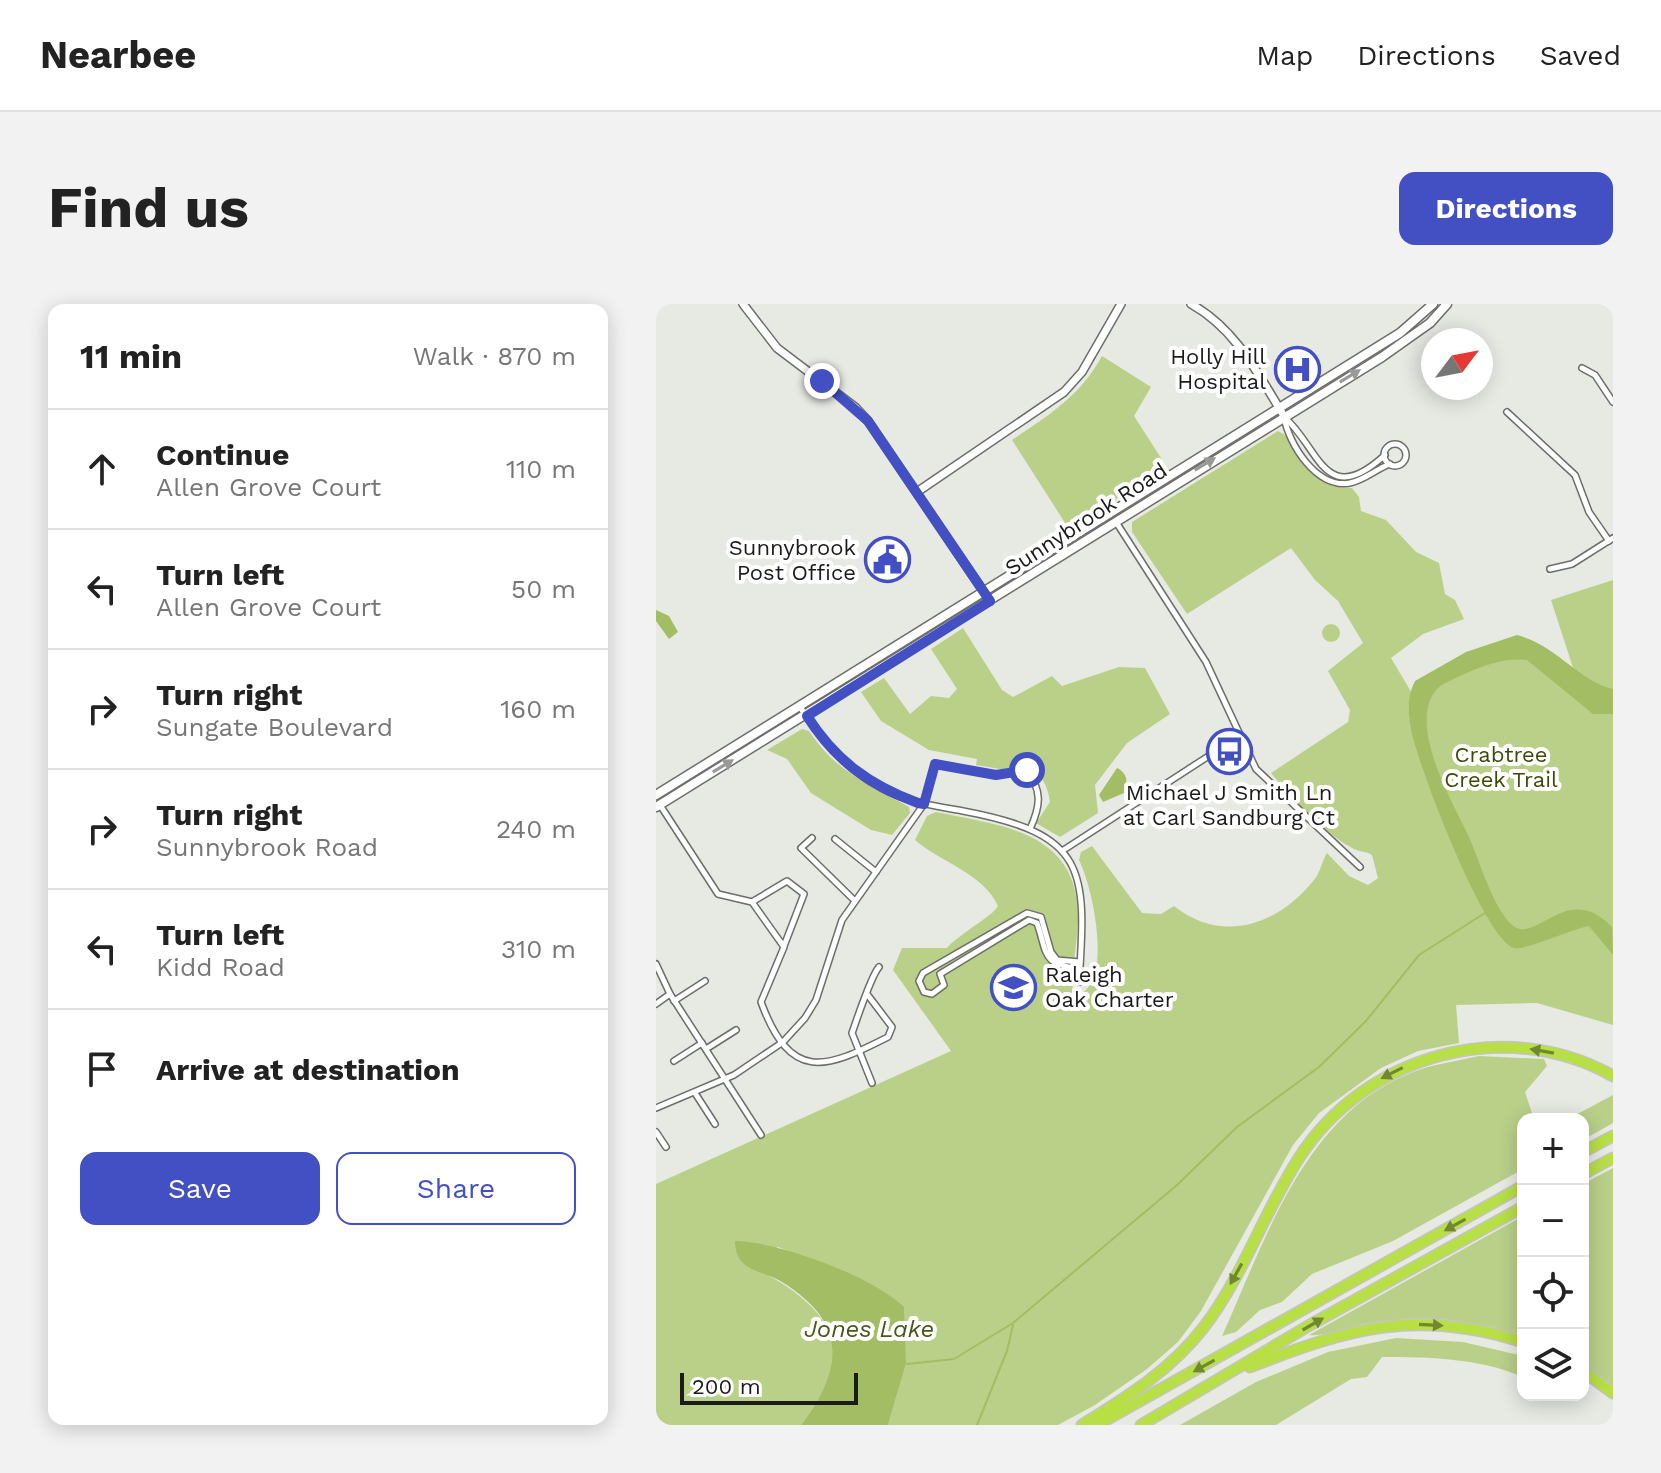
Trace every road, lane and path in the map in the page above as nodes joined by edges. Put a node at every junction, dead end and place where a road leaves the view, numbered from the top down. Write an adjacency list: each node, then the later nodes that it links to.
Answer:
1 (743, 304): 14 (street)
2 (1121, 304): 14 (street)
3 (1191, 304): 8 (street)
4 (1433, 304): 8 (main road, Sunnybrook Road)
5 (1447, 304): 10 (main road, Sunnybrook Road, one-way to 5)
6 (1582, 368): 7 (street)
7 (1613, 402)
8 (1278, 407): 10 (street); 13 (main road, Sunnybrook Road)
9 (1507, 412): 16 (street)
10 (1284, 416): 11 (street); 12 (street); 15 (main road, Sunnybrook Road, one-way to 10)
11 (1385, 455): 12 (street); 12 (street)
12 (1390, 464)
13 (1153, 484): 15 (main road); 18 (main road, Sunnybrook Road)
14 (917, 492): 18 (street)
15 (1116, 521): 19 (main road, Sunnybrook Road); 22 (street)
16 (1611, 540): 17 (street)
17 (1550, 569)
18 (985, 592): 19 (street); 20 (main road, Sunnybrook Road)
19 (990, 601): 21 (main road, Sunnybrook Road)
20 (800, 707): 21 (street); 23 (main road, Sunnybrook Road)
21 (807, 716): 24 (street); 25 (main road, Sunnybrook Road, one-way to 21)
22 (1238, 737): 29 (street); 30 (street)
23 (656, 795)
24 (924, 804): 26 (street); 26 (street); 31 (street)
25 (658, 806): 33 (street)
26 (1030, 829): 29 (street)
27 (812, 838): 32 (street)
28 (835, 839): 31 (street)
29 (1062, 851): 36 (street)
30 (1360, 867)
31 (876, 872): 32 (street)
32 (854, 900): 44 (street)
33 (752, 902): 34 (street); 34 (street)
34 (784, 947): 44 (street)
35 (656, 964): 41 (street)
36 (1080, 966): 36 (street); 39 (street)
37 (879, 967): 40 (street)
38 (705, 981): 41 (street)
39 (1079, 982)
40 (867, 994): 47 (street); 47 (street)
41 (672, 998): 42 (street); 45 (street)
42 (656, 1004)
43 (736, 1030): 46 (street)
44 (783, 1042): 47 (street); 50 (street)
45 (702, 1043): 46 (street); 48 (street)
46 (706, 1049): 50 (street)
47 (858, 1052): 51 (street)
48 (674, 1061)
49 (1613, 1076): 68 (highway, one-way to 68)
50 (726, 1080): 52 (street); 56 (street)
51 (872, 1083)
52 (695, 1093): 53 (street); 54 (street)
53 (656, 1108)
54 (715, 1124)
55 (656, 1132): 58 (street)
56 (761, 1135)
57 (1613, 1136): 59 (highway)
58 (666, 1147)
59 (1589, 1149)
60 (1613, 1158): 61 (highway)
61 (1589, 1171)
62 (1517, 1189): 69 (highway, one-way to 69)
63 (1517, 1210): 66 (highway, one-way to 63)
64 (1517, 1341): 66 (highway, one-way to 64)
65 (1589, 1375): 67 (highway)
66 (1222, 1378): 70 (highway)
67 (1613, 1393)
68 (1082, 1425)
69 (1097, 1425)
70 (1141, 1425)

